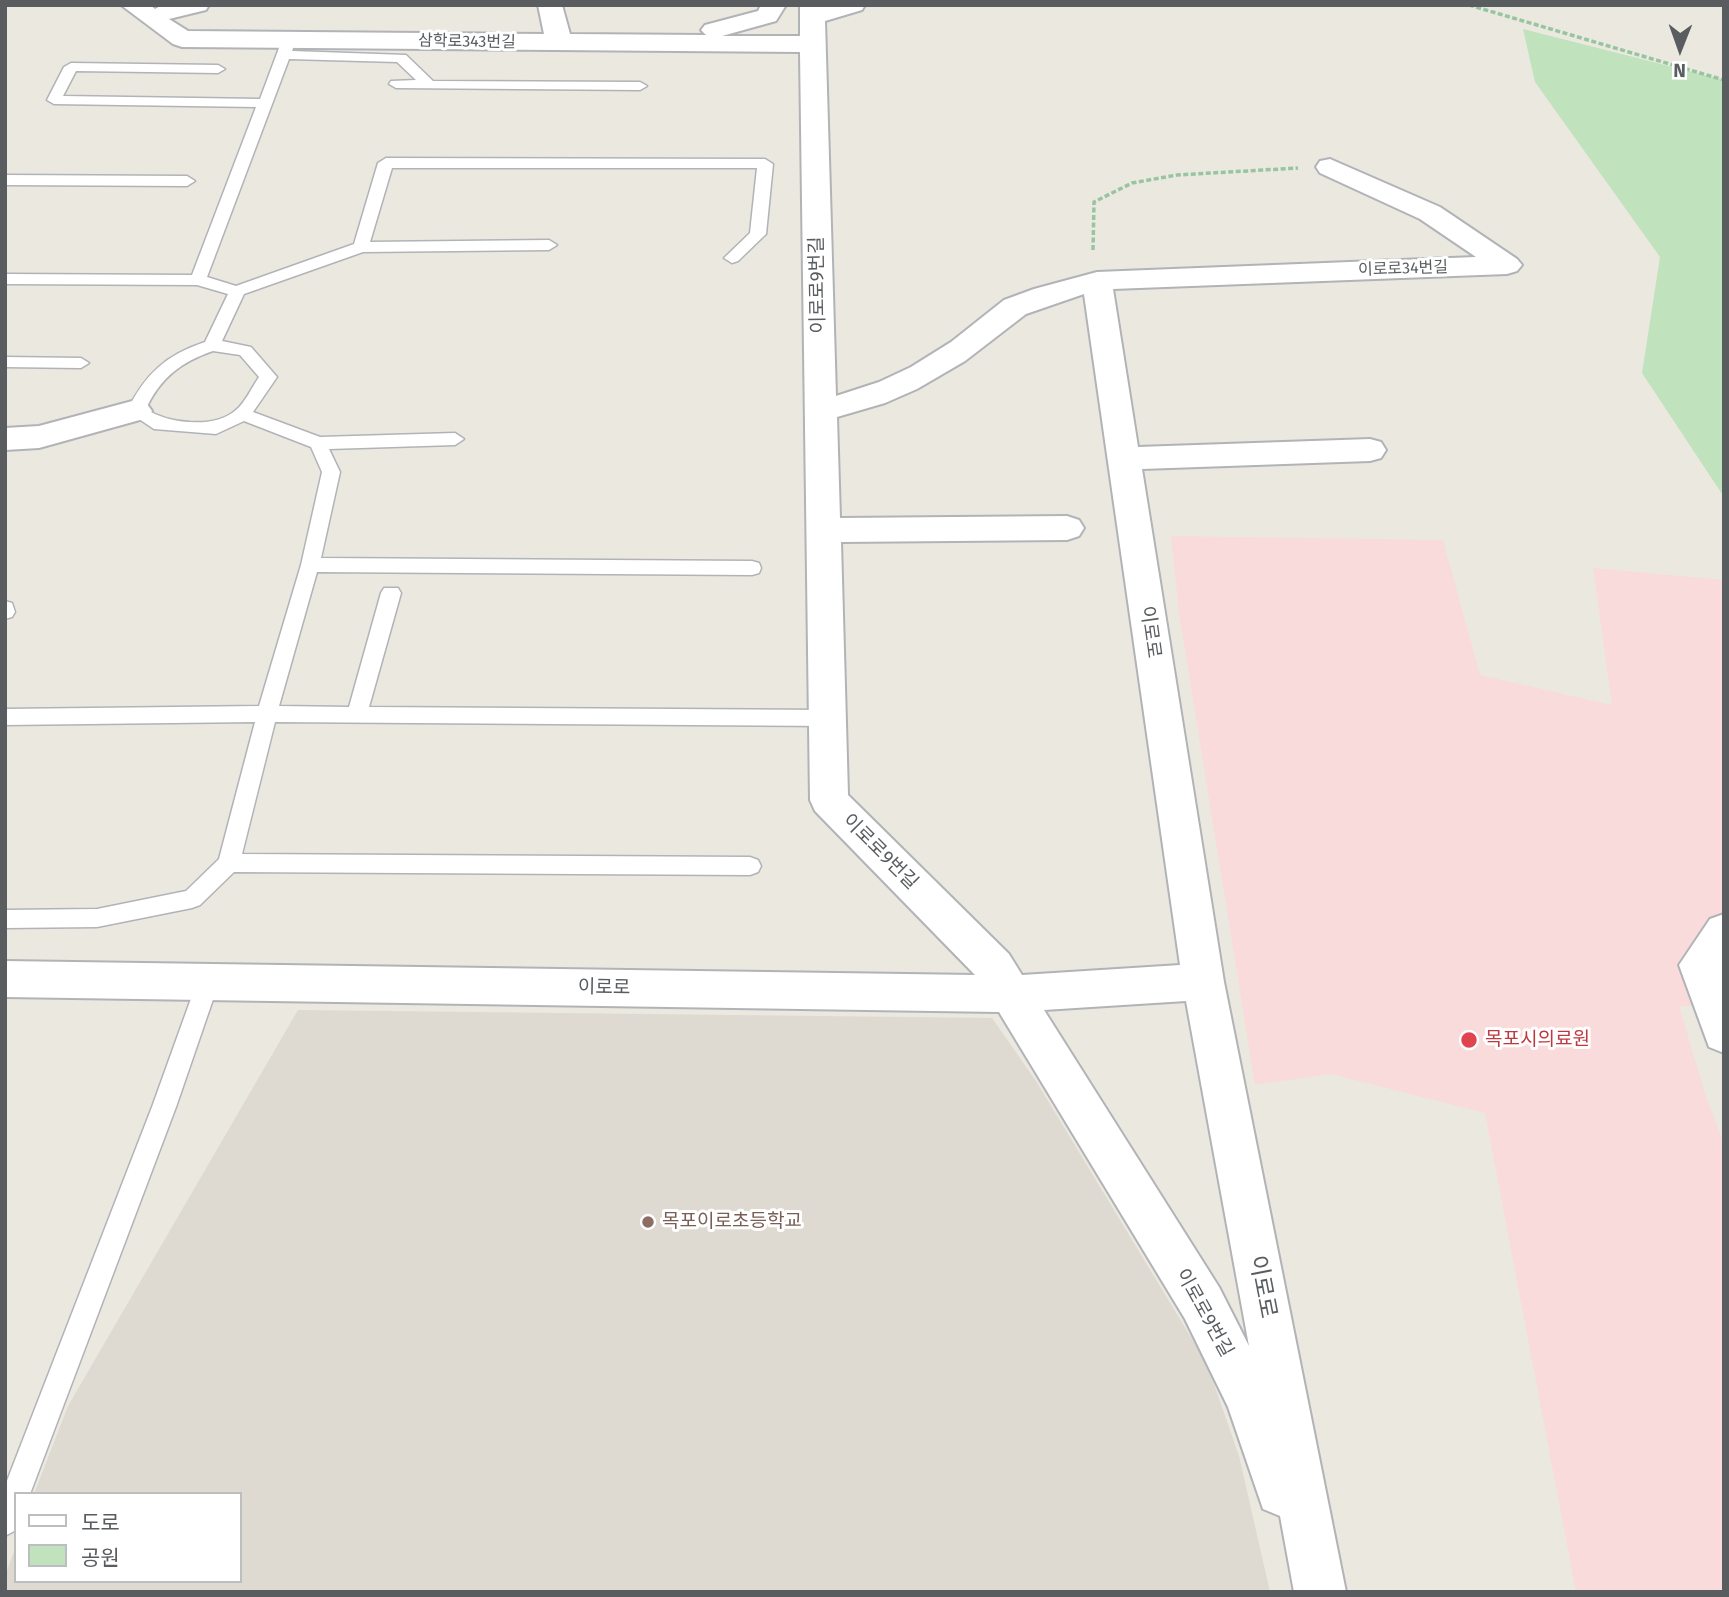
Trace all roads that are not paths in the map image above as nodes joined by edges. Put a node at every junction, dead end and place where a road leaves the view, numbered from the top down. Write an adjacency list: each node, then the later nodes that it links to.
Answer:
1 (133, 5): 6 (street, 삼학로343번길)
2 (197, 5): 6 (street)
3 (550, 5): 8 (street)
4 (774, 5): 9 (street)
5 (853, 5): 7 (street, 삼학로343번길)
6 (165, 14): 10 (street, 삼학로343번길)
7 (812, 22): 9 (street, 삼학로343번길); 29 (street, 이로로9번길)
8 (559, 43): 9 (street, 삼학로343번길); 10 (street, 삼학로343번길)
9 (654, 44)
10 (286, 47): 13 (lane); 15 (lane)
11 (218, 69): 15 (lane)
12 (396, 83): 13 (lane)
13 (429, 85): 14 (lane)
14 (640, 86)
15 (267, 103): 23 (lane)
16 (1330, 167): 24 (street, 이로로34번길)
17 (5, 180): 18 (lane)
18 (187, 181)
19 (549, 245): 20 (lane)
20 (361, 247): 21 (lane); 25 (lane)
21 (732, 258)
22 (5, 279): 23 (lane)
23 (198, 280): 25 (lane)
24 (1097, 281): 29 (street); 36 (street, 이로로)
25 (237, 292): 26 (lane)
26 (212, 345): 30 (lane); 31 (lane)
27 (5, 362): 28 (lane)
28 (81, 363)
29 (820, 410): 38 (street, 이로로9번길)
30 (136, 411): 31 (lane); 32 (street)
31 (243, 414): 34 (lane)
32 (5, 439)
33 (455, 439): 34 (lane)
34 (318, 443): 39 (lane)
35 (1370, 450): 36 (street)
36 (1124, 459): 52 (street, 이로로)
37 (1067, 528): 38 (street)
38 (823, 530): 45 (street, 이로로9번길)
39 (310, 565): 40 (lane); 42 (lane)
40 (752, 568)
41 (391, 593): 43 (lane)
42 (267, 714): 43 (lane); 44 (lane); 46 (lane)
43 (357, 715): 45 (lane)
44 (5, 717)
45 (827, 719): 53 (street, 이로로9번길)
46 (229, 863): 47 (lane); 48 (lane)
47 (750, 866)
48 (5, 919)
49 (1724, 931): 54 (street)
50 (5, 979): 51 (street, 이로로)
51 (208, 982): 53 (street, 이로로); 55 (lane)
52 (1203, 982): 53 (street, 이로로); 58 (street, 이로로)
53 (1010, 994): 58 (street, 이로로9번길)
54 (1724, 1034)
55 (17, 1492)
56 (14, 1499): 57 (lane)
57 (5, 1522)
58 (1318, 1592)

